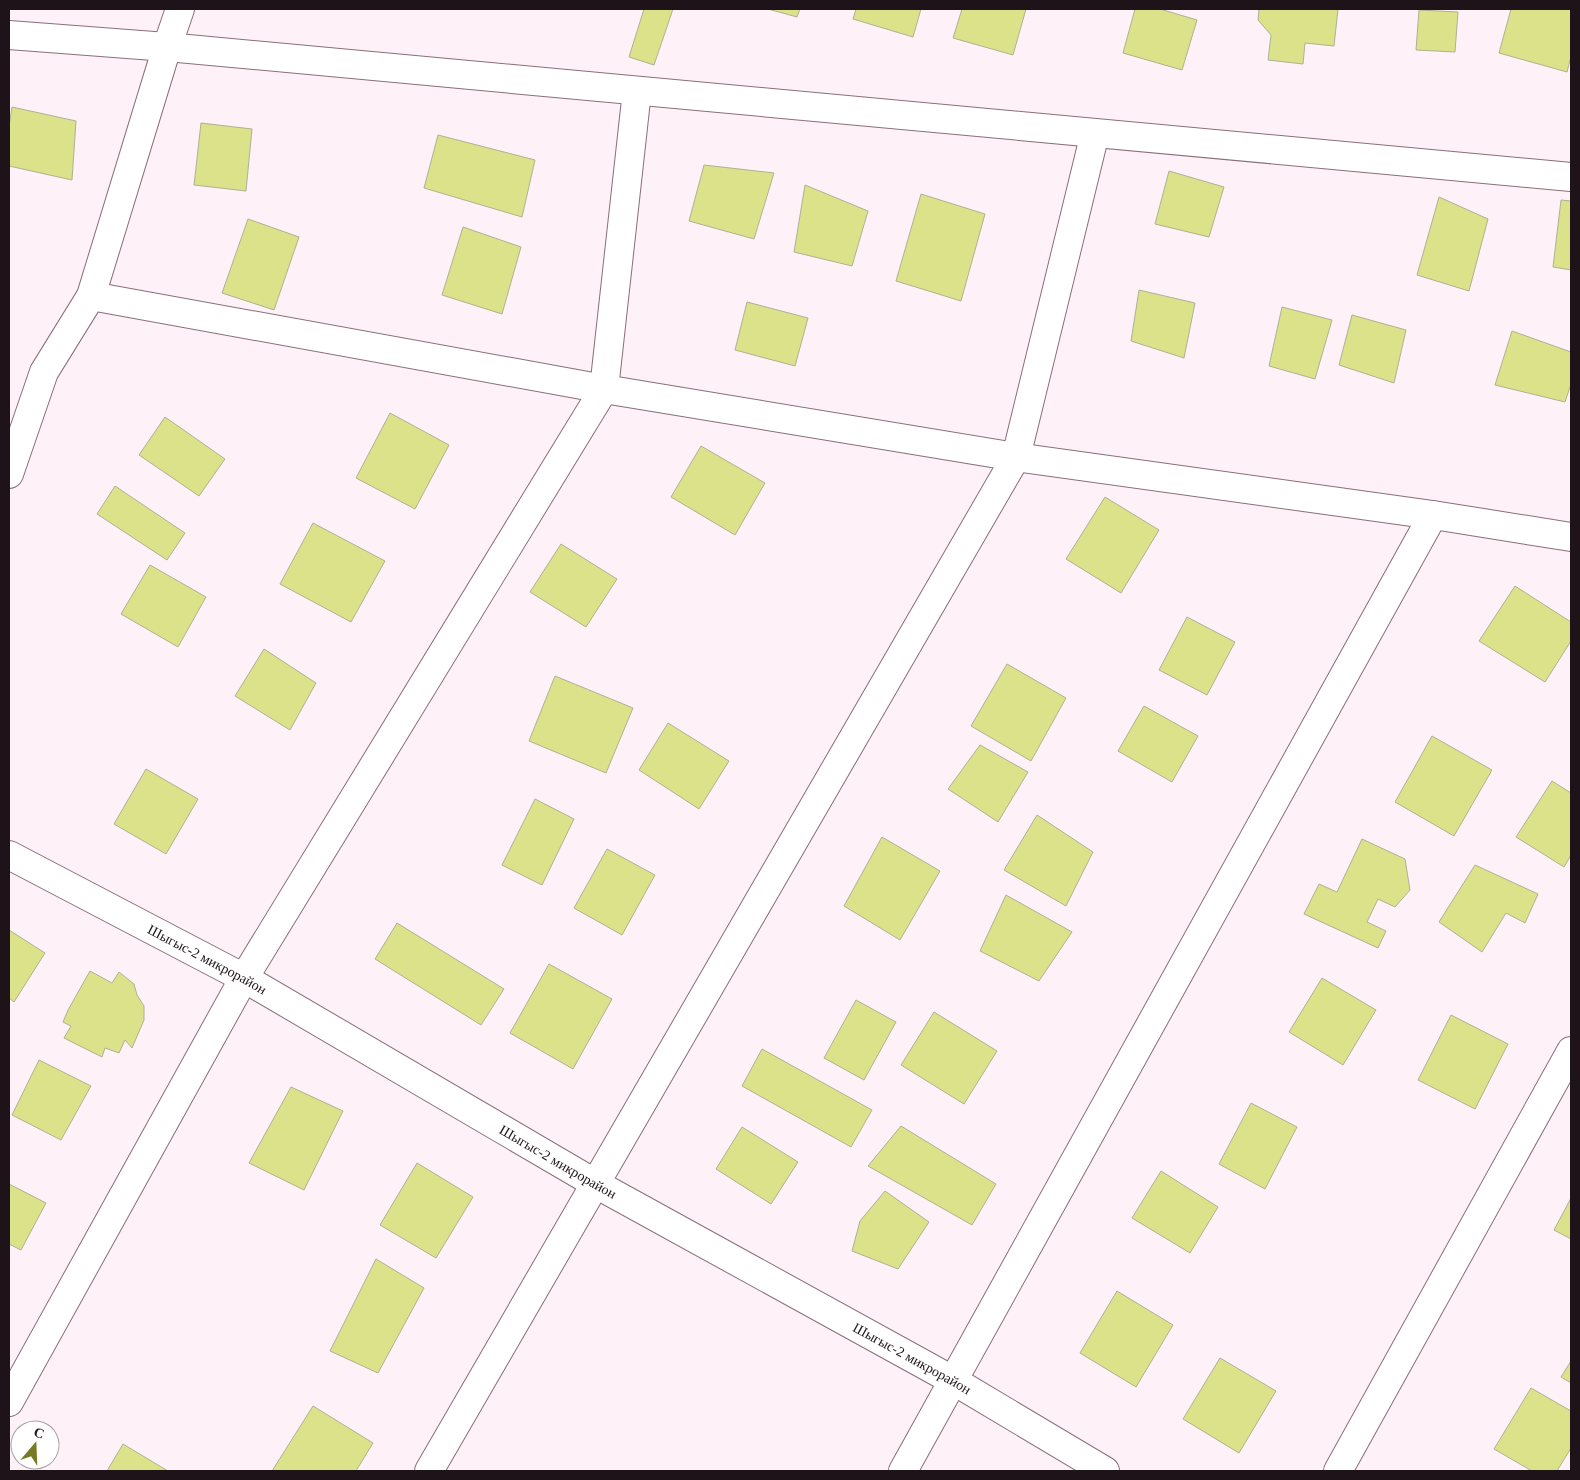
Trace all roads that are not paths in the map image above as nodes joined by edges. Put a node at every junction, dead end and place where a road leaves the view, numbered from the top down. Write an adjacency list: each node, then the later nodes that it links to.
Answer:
1 (180, 9): 3 (street)
2 (9, 35): 3 (street)
3 (167, 47): 4 (street); 7 (street)
4 (637, 91): 5 (street); 8 (street)
5 (1095, 133): 6 (street); 9 (street)
6 (1571, 176)
7 (91, 296): 8 (street); 10 (street)
8 (604, 389): 9 (street); 14 (street)
9 (1016, 458): 11 (street); 16 (street)
10 (9, 474)
11 (1433, 515): 12 (street); 17 (street)
12 (1571, 537)
13 (9, 856): 14 (street, Шыгыс-2 микрорайон)
14 (244, 978): 16 (street, Шыгыс-2 микрорайон); 18 (street)
15 (1571, 1051): 22 (street)
16 (596, 1184): 17 (street, Шыгыс-2 микрорайон); 19 (street)
17 (954, 1381): 20 (street); 21 (street, Шыгыс-2 микрорайон)
18 (9, 1402)
19 (429, 1471)
20 (903, 1471)
21 (1105, 1471)
22 (1338, 1471)

